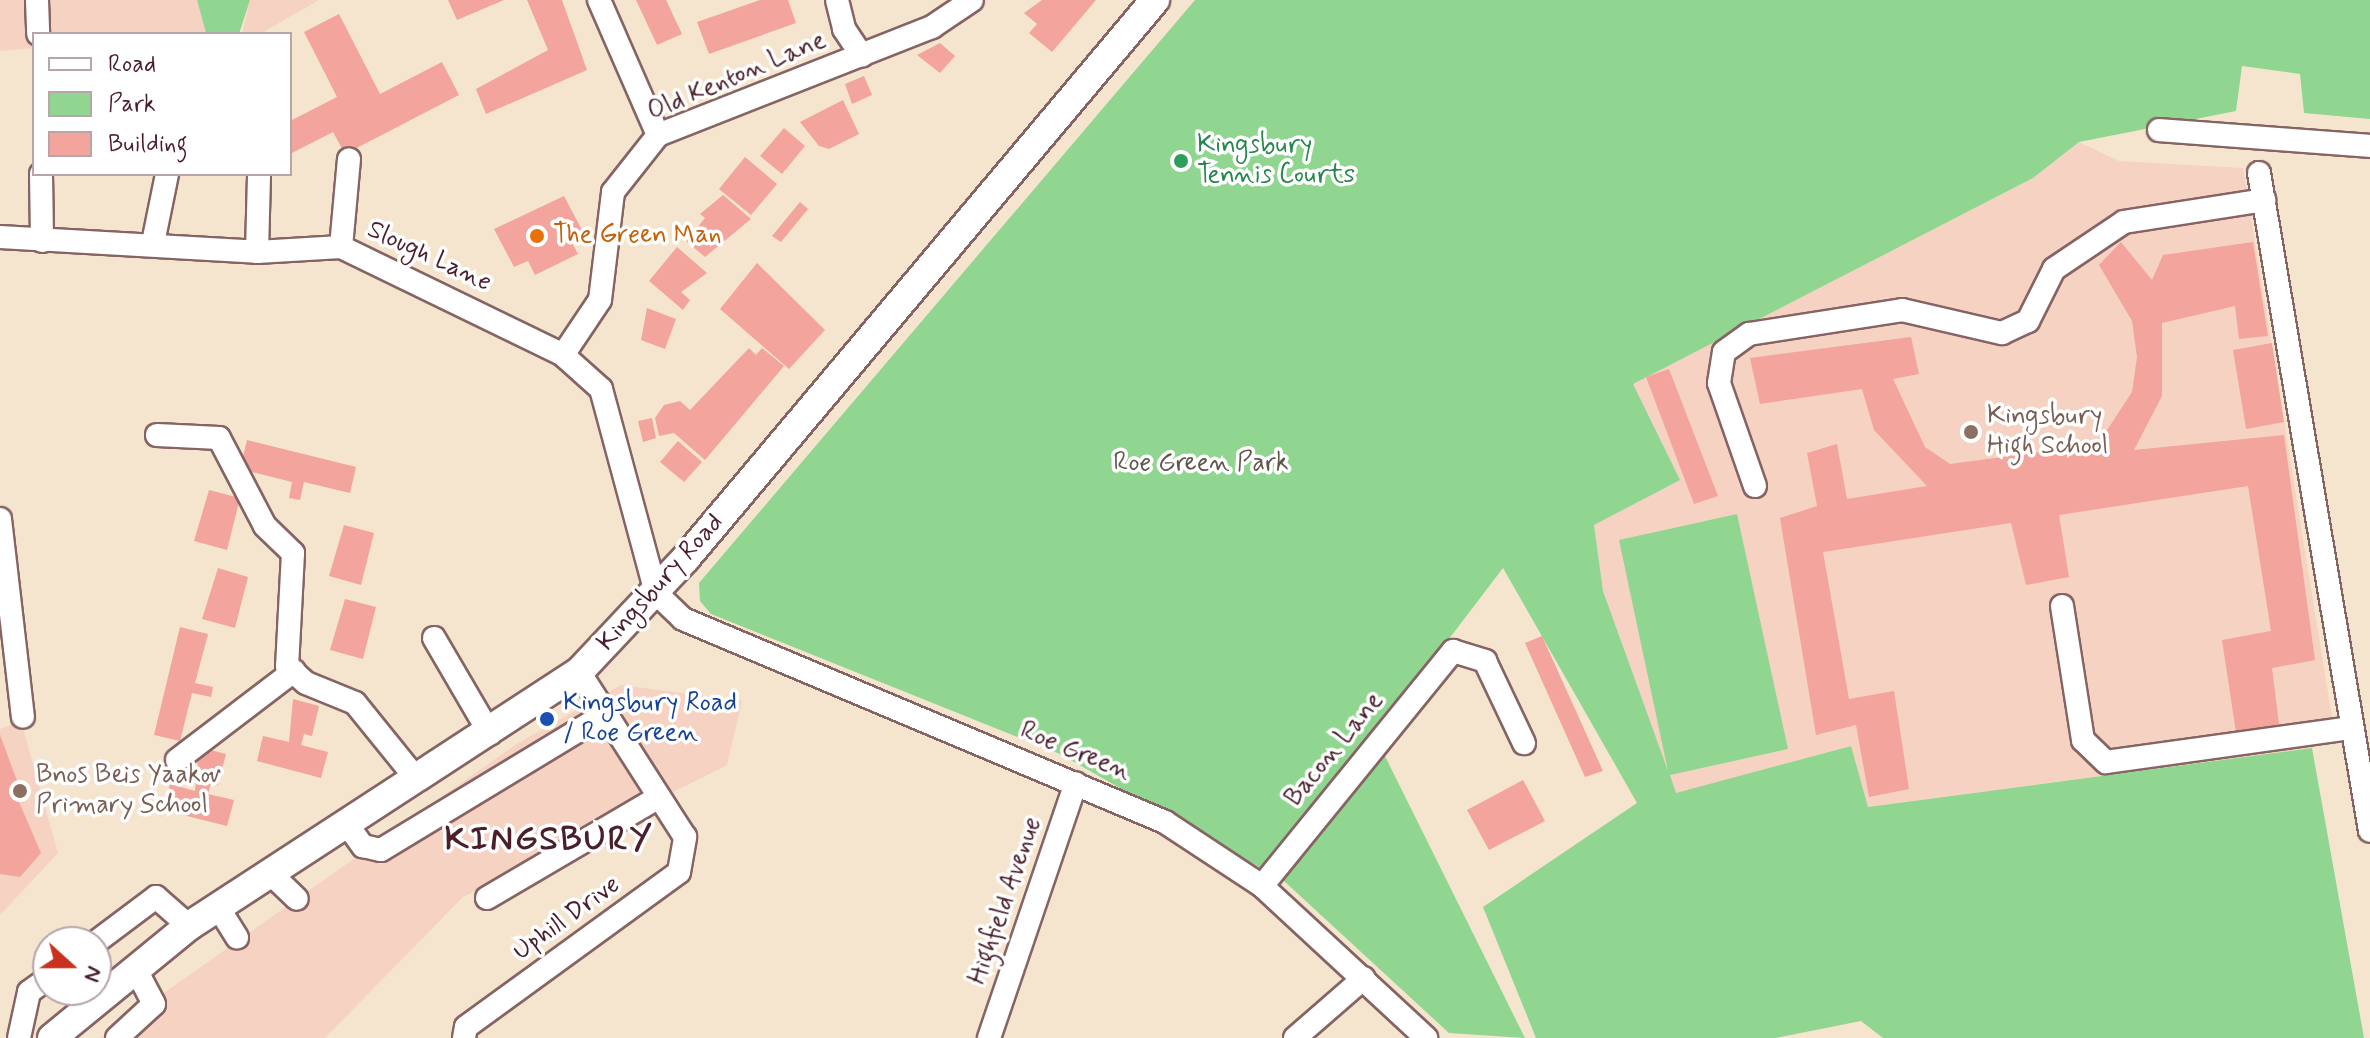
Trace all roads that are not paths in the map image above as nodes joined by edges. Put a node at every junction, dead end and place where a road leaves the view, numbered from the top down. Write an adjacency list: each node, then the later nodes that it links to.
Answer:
1 (37, 0): 6 (street)
2 (599, 0): 9 (street)
3 (837, 0): 7 (street)
4 (972, 0): 7 (street, Old Kenton Lane)
5 (1155, 0): 26 (main road, Kingsbury Road)
6 (38, 32)
7 (862, 56): 9 (street, Old Kenton Lane)
8 (2159, 130): 10 (street)
9 (658, 135): 22 (street, Old Kenton Lane)
10 (2370, 146)
11 (349, 159): 20 (street)
12 (2259, 173): 16 (street)
13 (41, 176): 18 (street)
14 (167, 176): 19 (street)
15 (259, 176): 21 (street)
16 (2264, 200): 24 (street); 33 (street)
17 (0, 237): 18 (street, Slough Lane)
18 (42, 241): 19 (street, Slough Lane)
19 (153, 243): 21 (street, Slough Lane)
20 (341, 247): 21 (street, Slough Lane); 22 (street, Slough Lane)
21 (257, 252)
22 (563, 355): 26 (street, Slough Lane)
23 (157, 435): 29 (street)
24 (1755, 486)
25 (0, 519): 32 (street)
26 (656, 593): 30 (main road, Kingsbury Road); 38 (street, Roe Green)
27 (2062, 606): 33 (street)
28 (434, 638): 34 (street)
29 (294, 671): 36 (street); 37 (street)
30 (579, 672): 31 (street, Uphill Drive); 34 (main road, Kingsbury Road)
31 (606, 714): 39 (street, Uphill Drive); 40 (street)
32 (23, 717)
33 (2350, 728): 41 (street)
34 (490, 734): 37 (main road, Kingsbury Road)
35 (1524, 743): 43 (street, Bacon Lane)
36 (177, 760)
37 (415, 777): 40 (main road, Kingsbury Road)
38 (1076, 783): 43 (street, Roe Green); 57 (street, Highfield Avenue)
39 (659, 797): 44 (street); 56 (street, Uphill Drive)
40 (346, 823): 42 (main road, Kingsbury Road)
41 (2370, 831)
42 (270, 873): 45 (street); 46 (main road, Kingsbury Road)
43 (1262, 886): 51 (street, Roe Green)
44 (487, 898)
45 (297, 899)
46 (218, 907): 47 (main road, Kingsbury Road); 49 (street)
47 (189, 926): 48 (street); 50 (main road, Kingsbury Road)
48 (112, 930)
49 (237, 937)
50 (135, 968): 53 (main road, Kingsbury Road); 55 (street)
51 (1364, 978): 58 (street); 59 (street, Roe Green)
52 (32, 990): 54 (street)
53 (65, 1034)
54 (19, 1038)
55 (117, 1038)
56 (464, 1038)
57 (989, 1038)
58 (1295, 1038)
59 (1426, 1038)

